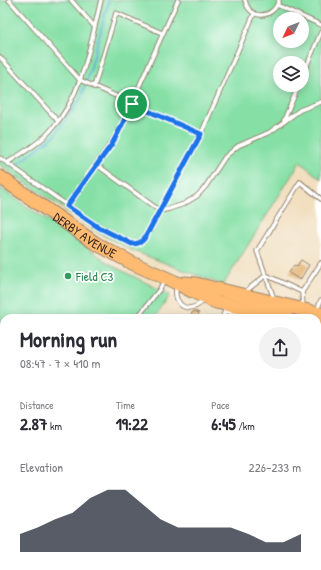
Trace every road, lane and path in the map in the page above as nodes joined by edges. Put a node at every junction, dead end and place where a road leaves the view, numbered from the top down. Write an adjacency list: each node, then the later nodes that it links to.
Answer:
1 (9, 0): 15 (lane)
2 (71, 0): 10 (lane)
3 (101, 0): 10 (lane)
4 (178, 0): 12 (lane)
5 (245, 0): 8 (lane)
6 (278, 0): 7 (lane)
7 (277, 5): 8 (lane); 9 (lane)
8 (254, 14): 22 (lane)
9 (321, 25)
10 (94, 26): 15 (lane)
11 (321, 32): 14 (lane)
12 (162, 34): 16 (lane); 19 (lane)
13 (0, 57): 20 (lane)
14 (309, 60)
15 (82, 81): 16 (lane); 20 (lane)
16 (94, 87): 19 (lane)
17 (296, 92): 21 (lane)
18 (321, 102): 21 (lane)
19 (132, 104): 22 (lane); 25 (lane)
20 (58, 121): 24 (lane)
21 (284, 121): 29 (lane)
22 (201, 134): 29 (lane)
23 (0, 158): 24 (lane)
24 (7, 163): 28 (lane)
25 (96, 165): 28 (lane); 29 (lane)
26 (0, 177): 32 (highway, DERBY AVENUE)
27 (321, 199): 31 (lane)
28 (67, 206): 29 (lane)
29 (160, 211)
30 (321, 263): 33 (lane)
31 (266, 275): 33 (lane); 34 (lane); 38 (lane)
32 (170, 280): 34 (highway, DERBY AVENUE); 36 (highway, DERBY AVENUE); 39 (lane)
33 (302, 292): 37 (lane)
34 (241, 295): 38 (highway, DERBY AVENUE)
35 (321, 300): 42 (lane)
36 (226, 308): 38 (highway, DERBY AVENUE); 40 (lane)
37 (303, 310): 38 (highway, DERBY AVENUE); 41 (highway, DERBY AVENUE)
38 (273, 312)
39 (139, 314)
40 (224, 314)
41 (310, 314)
42 (320, 314)

